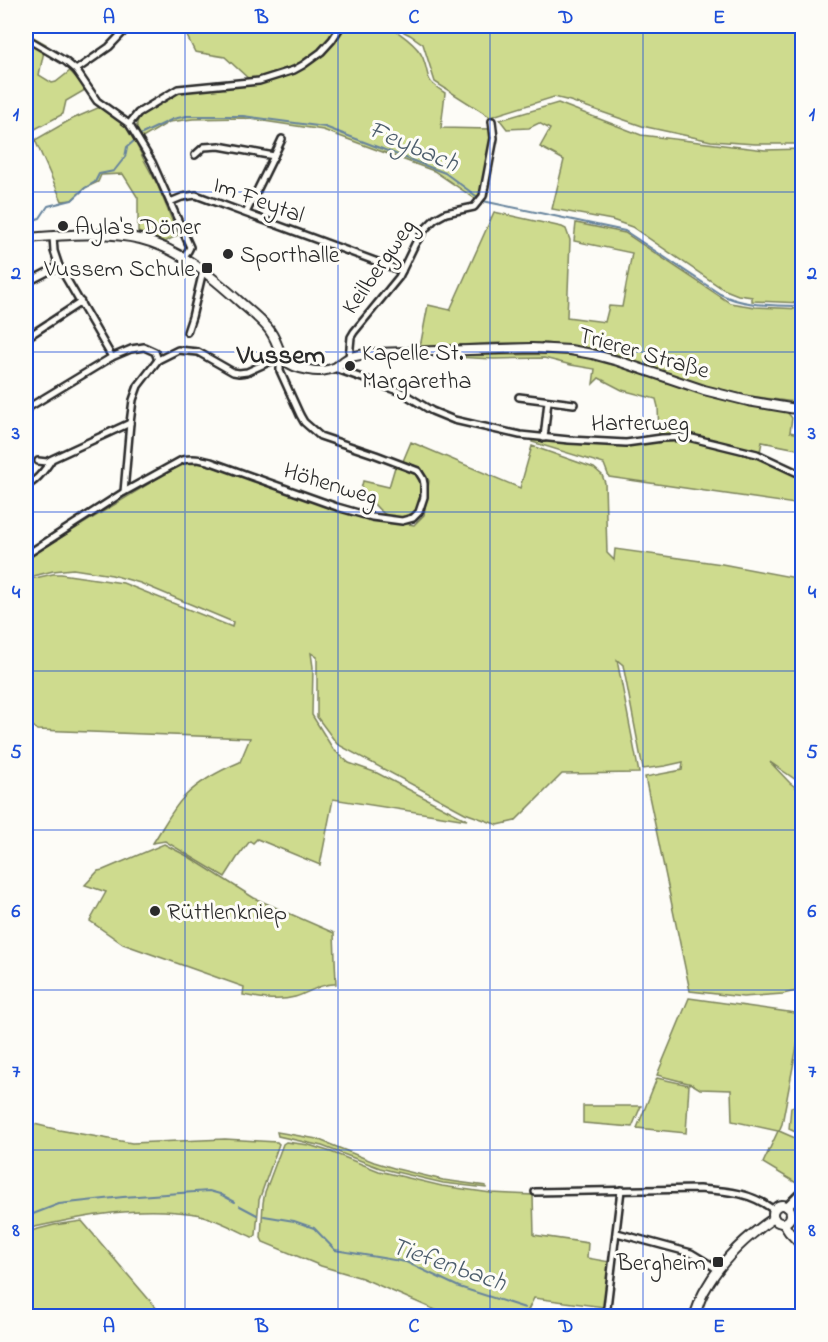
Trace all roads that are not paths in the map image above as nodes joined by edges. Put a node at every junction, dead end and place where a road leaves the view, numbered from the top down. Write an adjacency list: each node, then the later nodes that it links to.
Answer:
1 (129, 26): 4 (street)
2 (341, 26): 6 (street)
3 (26, 38): 4 (street)
4 (76, 70): 6 (street)
5 (492, 121): 17 (street, Keilbergweg)
6 (129, 124): 10 (street)
7 (282, 139): 9 (street)
8 (195, 155): 9 (street)
9 (274, 156): 11 (street)
10 (170, 202): 11 (street, Im Feytal); 14 (street)
11 (246, 213): 17 (street, Im Feytal)
12 (53, 236): 13 (main road); 14 (main road); 15 (street)
13 (26, 238)
14 (184, 256): 16 (main road)
15 (59, 266): 18 (street); 19 (street)
16 (205, 271): 20 (street); 25 (main road)
17 (402, 271): 23 (street, Keilbergweg)
18 (26, 283)
19 (81, 303): 21 (street); 22 (street)
20 (187, 332)
21 (26, 338)
22 (112, 357): 24 (street); 30 (street)
23 (350, 358): 26 (main road, Trierer Straße); 31 (main road, Trierer Straße)
24 (158, 360): 25 (street); 32 (street)
25 (281, 360): 26 (main road); 38 (street, Höhenweg)
26 (334, 368): 33 (street, Harterweg)
27 (519, 397): 28 (street, Harterweg)
28 (548, 401): 29 (street, Harterweg); 33 (street)
29 (574, 404)
30 (26, 409)
31 (802, 410)
32 (130, 423): 34 (street); 38 (street)
33 (544, 438): 36 (street, Harterweg)
34 (52, 459): 35 (street); 37 (street)
35 (38, 460)
36 (802, 475)
37 (26, 486)
38 (124, 492): 39 (street, Höhenweg)
39 (26, 555)
40 (621, 1190): 41 (street); 44 (street); 46 (street)
41 (535, 1192)
42 (802, 1192): 43 (main road)
43 (787, 1207): 44 (main road); 45 (main road)
44 (772, 1217): 45 (main road); 48 (main road)
45 (783, 1222): 47 (main road)
46 (617, 1233): 48 (street); 49 (street)
47 (802, 1246)
48 (719, 1270): 50 (main road)
49 (606, 1317)
50 (694, 1317)

